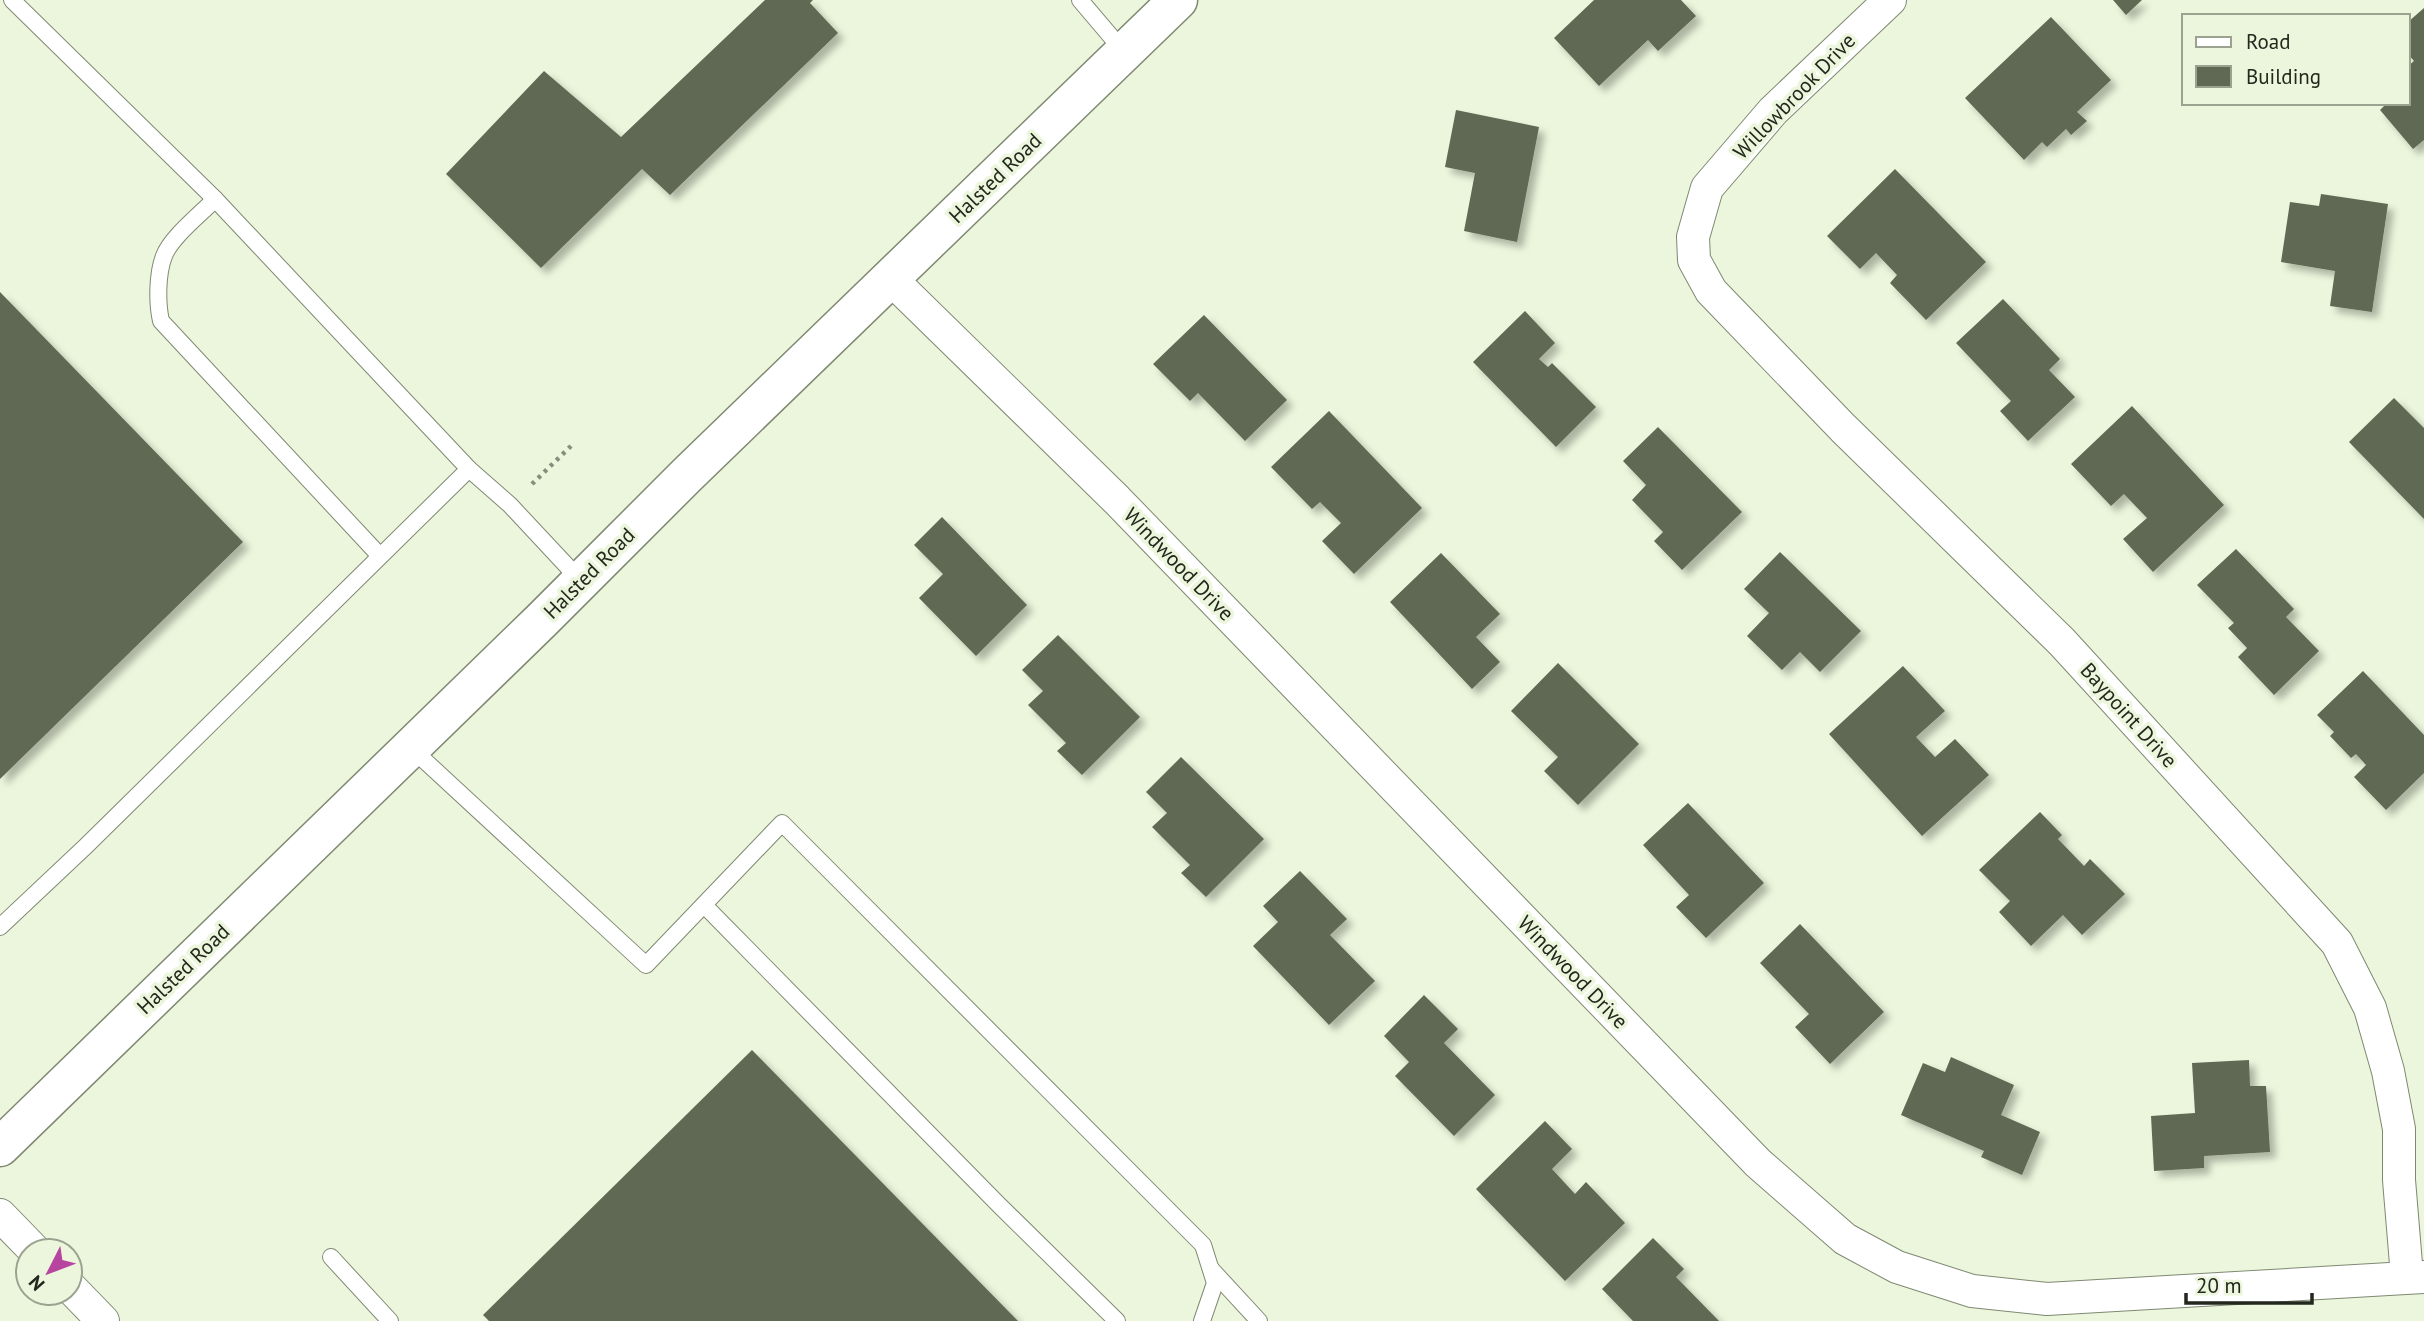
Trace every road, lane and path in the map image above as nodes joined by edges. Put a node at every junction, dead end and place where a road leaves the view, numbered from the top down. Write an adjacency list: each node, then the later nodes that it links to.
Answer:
1 (12, 0): 6 (lane)
2 (1080, 0): 5 (lane)
3 (1178, 0): 5 (street, Halsted Road)
4 (1890, 0): 7 (street, Willowbrook Drive)
5 (1125, 52): 8 (street, Halsted Road)
6 (215, 200): 10 (lane); 12 (lane)
7 (1693, 237): 22 (street, Baypoint Drive)
8 (891, 279): 13 (street, Halsted Road); 24 (street, Windwood Drive)
9 (571, 446): 11 (path)
10 (469, 468): 11 (lane); 12 (lane)
11 (510, 506): 13 (lane)
12 (380, 556): 16 (lane)
13 (581, 581): 14 (street, Halsted Road)
14 (411, 748): 15 (lane); 17 (street, Halsted Road)
15 (704, 905): 21 (lane); 27 (lane)
16 (0, 927)
17 (0, 1147)
18 (0, 1215): 19 (street)
19 (21, 1237)
20 (331, 1258): 26 (lane)
21 (1210, 1269): 28 (lane); 29 (lane)
22 (2415, 1277): 24 (street, Windwood Drive)
23 (84, 1301): 25 (street)
24 (2119, 1308)
25 (103, 1321)
26 (390, 1321)
27 (1117, 1321)
28 (1202, 1321)
29 (1259, 1321)

